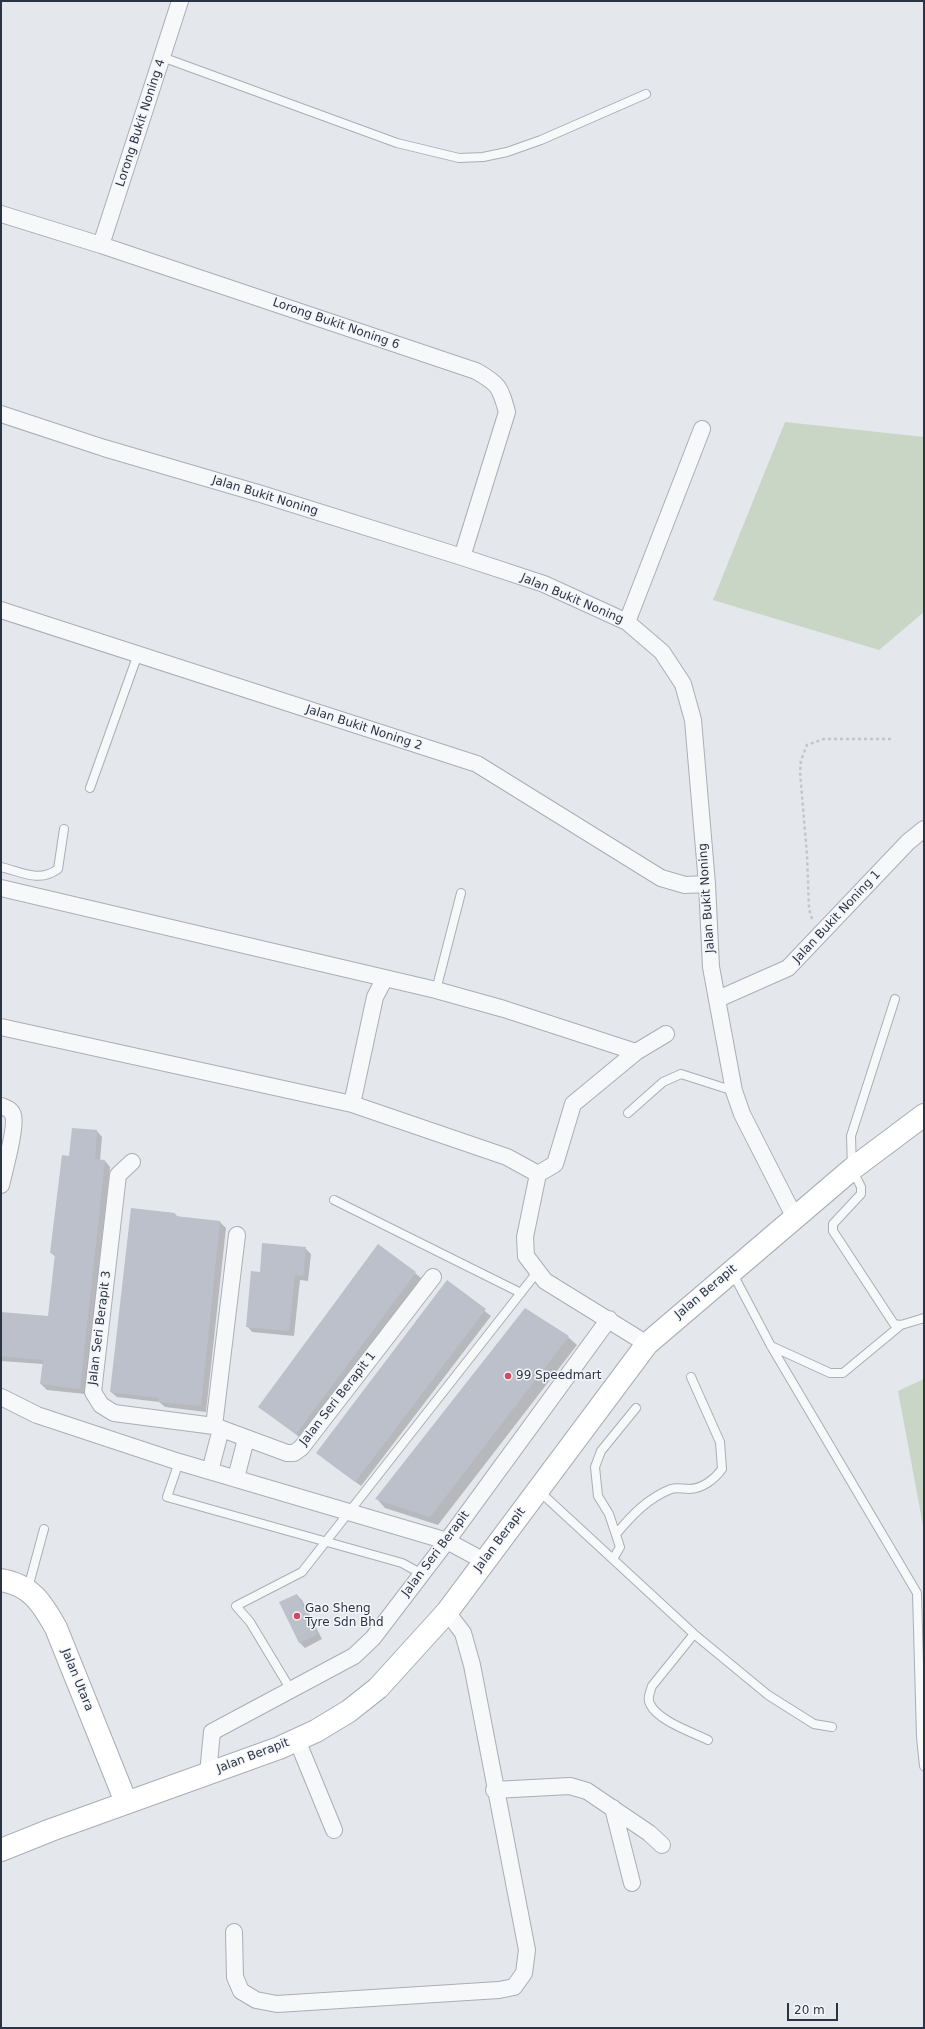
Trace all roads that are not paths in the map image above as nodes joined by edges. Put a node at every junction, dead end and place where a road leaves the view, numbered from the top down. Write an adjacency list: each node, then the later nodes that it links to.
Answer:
1 (180, 1): 2 (street, Lorong Bukit Noning 4)
2 (162, 57): 3 (lane); 5 (street, Lorong Bukit Noning 4)
3 (646, 94)
4 (1, 214): 5 (street, Lorong Bukit Noning 6)
5 (101, 245): 8 (street, Lorong Bukit Noning 6)
6 (1, 414): 8 (street, Jalan Bukit Noning)
7 (702, 429): 10 (street)
8 (462, 557): 10 (street, Jalan Bukit Noning)
9 (1, 610): 11 (street, Jalan Bukit Noning 2)
10 (627, 622): 16 (street, Jalan Bukit Noning)
11 (138, 654): 12 (lane); 16 (street, Jalan Bukit Noning 2)
12 (90, 788)
13 (64, 829): 15 (lane)
14 (924, 829): 21 (street, Jalan Bukit Noning 1)
15 (1, 867)
16 (707, 884): 21 (street, Jalan Bukit Noning)
17 (1, 888): 19 (street)
18 (461, 893): 20 (lane)
19 (385, 978): 20 (street); 27 (street)
20 (436, 990): 25 (street)
21 (718, 999): 26 (street, Jalan Bukit Noning)
22 (895, 999): 32 (lane)
23 (1, 1027): 27 (street)
24 (666, 1034): 25 (street)
25 (636, 1052): 33 (street)
26 (734, 1091): 29 (lane); 36 (street, Jalan Bukit Noning)
27 (352, 1104): 33 (street)
28 (1, 1106): 34 (street)
29 (628, 1113)
30 (924, 1115): 32 (main road, Jalan Berapit)
31 (132, 1162): 50 (street, Jalan Seri Berapit 3)
32 (852, 1169): 36 (main road, Jalan Berapit); 44 (lane)
33 (538, 1174): 38 (street)
34 (1, 1185)
35 (334, 1200): 41 (lane)
36 (795, 1218): 39 (main road, Jalan Berapit)
37 (237, 1235): 50 (street)
38 (538, 1271): 41 (lane); 43 (street)
39 (732, 1272): 45 (main road, Jalan Berapit); 46 (lane)
40 (433, 1277): 51 (street, Jalan Seri Berapit 1)
41 (521, 1293): 56 (lane)
42 (924, 1318): 44 (lane)
43 (609, 1319): 45 (street); 59 (street, Jalan Seri Berapit)
44 (901, 1326): 46 (lane)
45 (647, 1344): 55 (main road, Jalan Berapit)
46 (771, 1346): 70 (lane)
47 (691, 1378): 58 (lane)
48 (1, 1397): 52 (street)
49 (636, 1408): 58 (lane)
50 (218, 1428): 51 (street, Jalan Seri Berapit 1); 53 (street)
51 (246, 1439): 54 (street)
52 (179, 1462): 53 (street); 60 (lane)
53 (210, 1471): 54 (street)
54 (236, 1478): 56 (street)
55 (538, 1490): 61 (lane); 62 (main road, Jalan Berapit)
56 (349, 1511): 59 (street); 60 (lane)
57 (44, 1529): 65 (lane)
58 (617, 1533): 61 (lane)
59 (448, 1541): 62 (street); 63 (street, Jalan Seri Berapit)
60 (325, 1542): 63 (lane); 68 (lane)
61 (613, 1559): 67 (lane)
62 (484, 1561): 66 (main road, Jalan Berapit)
63 (422, 1574): 68 (street, Jalan Seri Berapit)
64 (1, 1580): 65 (main road, Jalan Utara)
65 (28, 1589): 76 (main road, Jalan Utara)
66 (448, 1612): 71 (main road, Jalan Berapit); 75 (street)
67 (694, 1634): 69 (lane); 72 (lane)
68 (291, 1690): 74 (street, Jalan Seri Berapit)
69 (832, 1727)
70 (923, 1739): 73 (lane)
71 (296, 1740): 74 (main road, Jalan Berapit); 78 (street)
72 (708, 1740)
73 (924, 1766)
74 (208, 1773): 76 (main road, Jalan Berapit)
75 (494, 1790): 77 (street); 82 (street)
76 (126, 1802): 80 (main road, Jalan Berapit)
77 (613, 1808): 79 (street); 81 (street)
78 (334, 1830)
79 (662, 1845)
80 (1, 1850)
81 (632, 1883)
82 (234, 1932)

